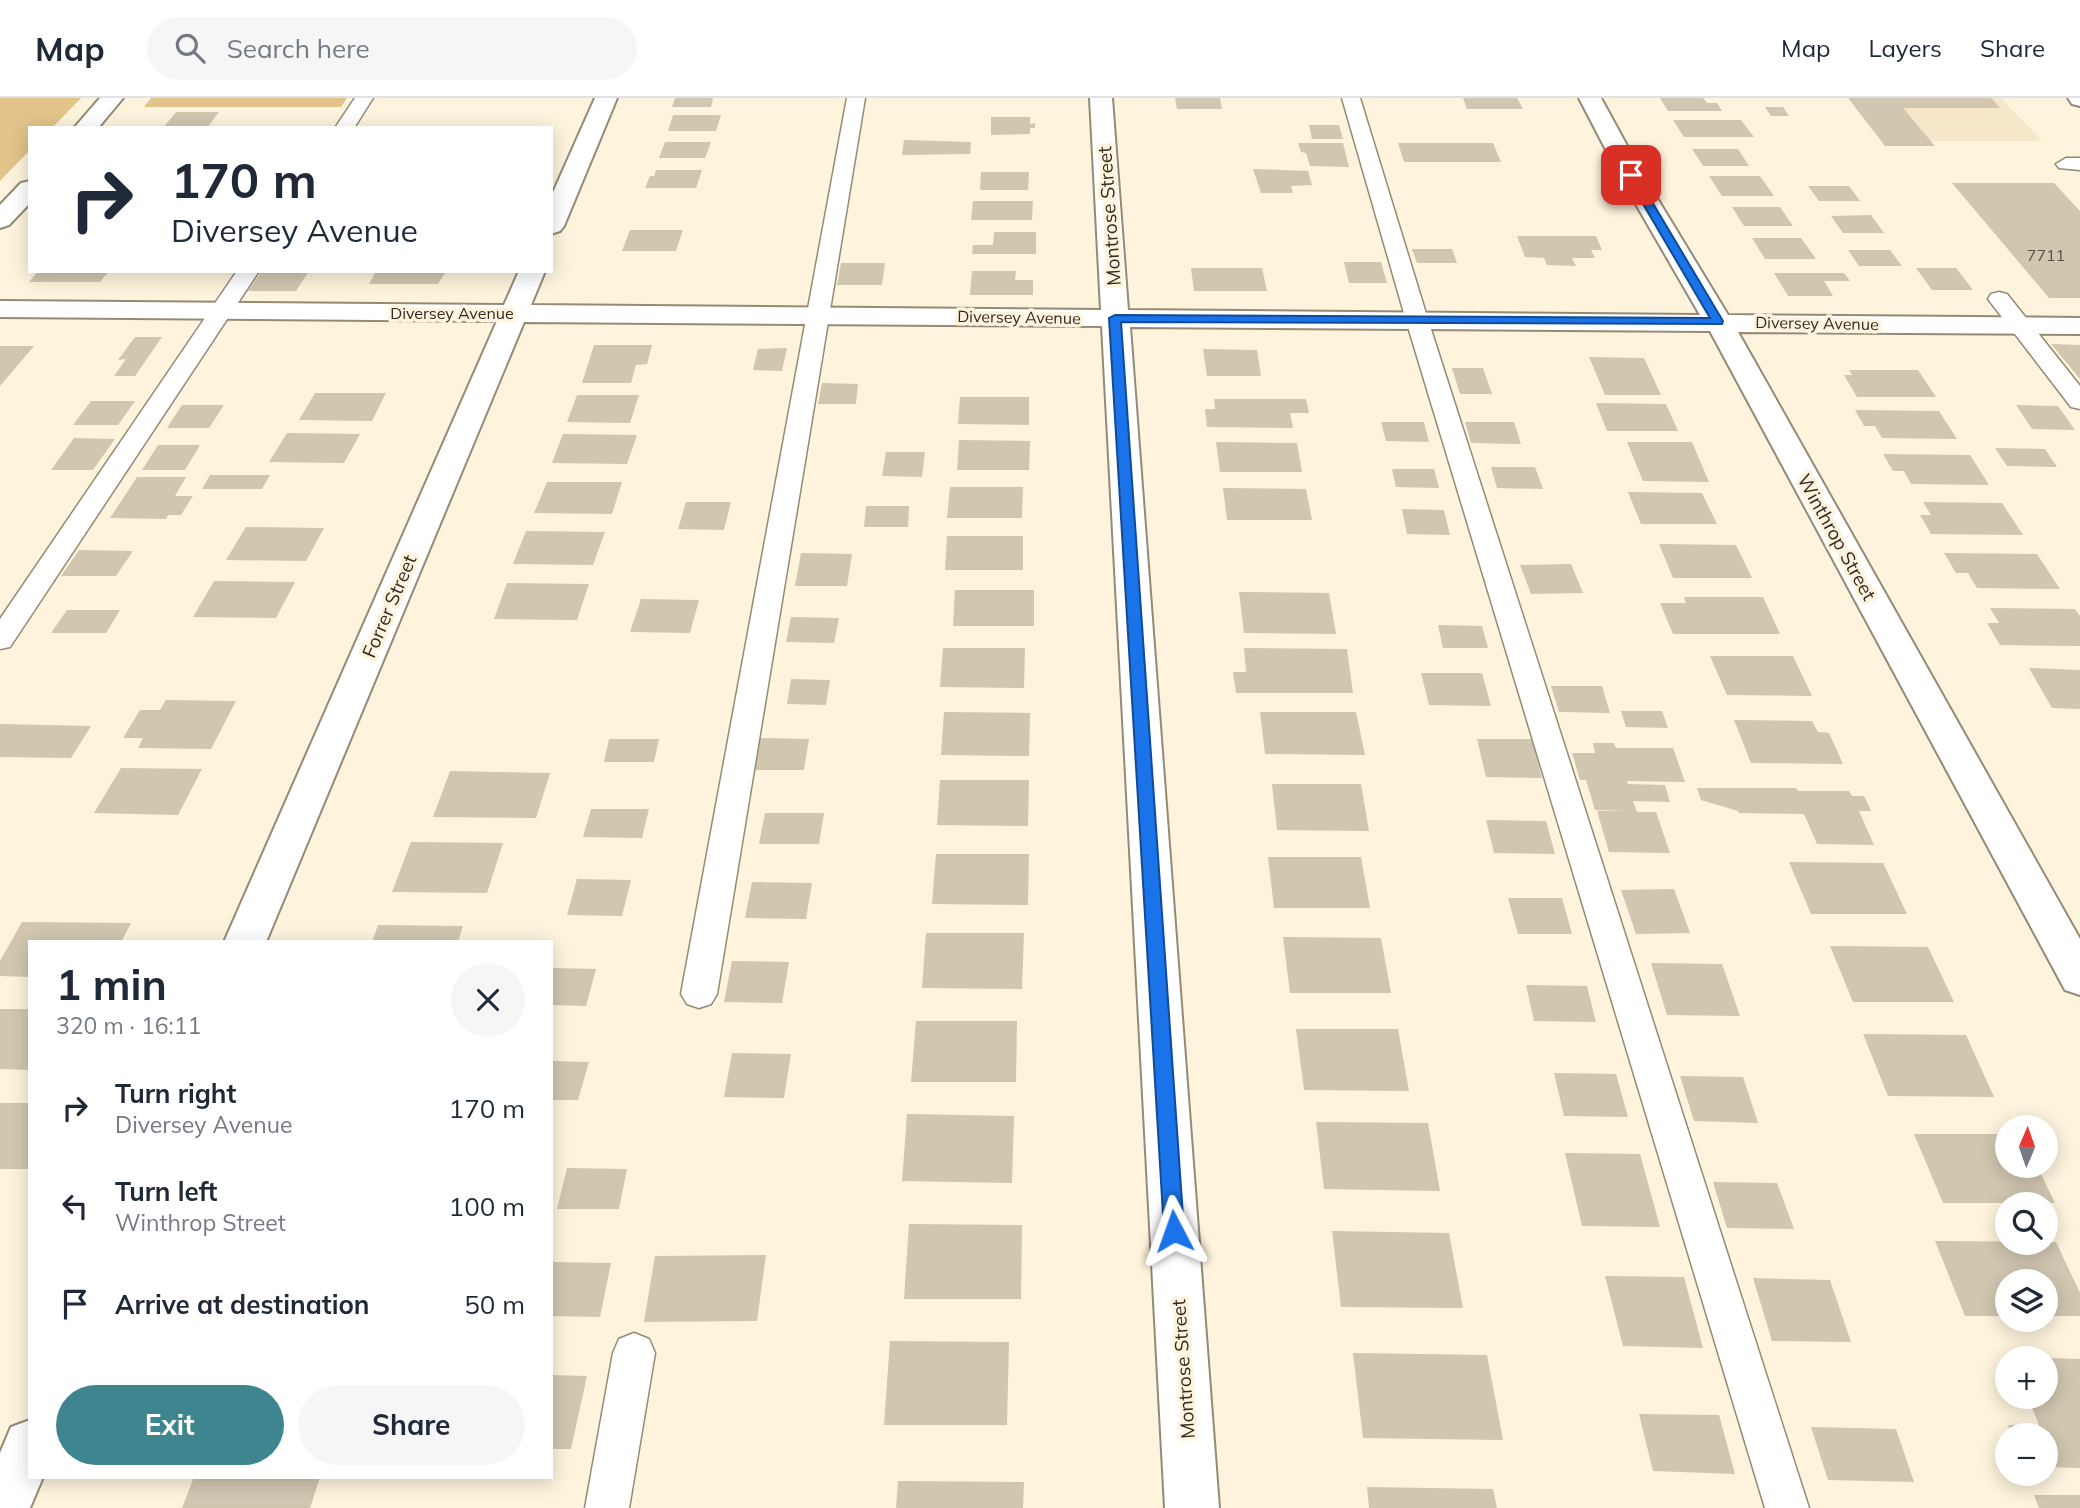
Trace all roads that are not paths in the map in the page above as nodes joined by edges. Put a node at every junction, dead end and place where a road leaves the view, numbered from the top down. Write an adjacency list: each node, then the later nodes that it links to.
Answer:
1 (112, 98): 8 (street)
2 (364, 98): 9 (lane)
3 (607, 98): 12 (street)
4 (856, 98): 19 (lane)
5 (1101, 98): 20 (street, Montrose Street)
6 (1351, 98): 21 (lane)
7 (1590, 98): 22 (street, Winthrop Street)
8 (87, 126)
9 (345, 126)
10 (28, 190): 11 (street)
11 (0, 220)
12 (553, 221)
13 (247, 273): 17 (lane)
14 (531, 273): 18 (street, Forrer Street)
15 (1999, 299): 23 (lane)
16 (0, 309): 17 (street, Diversey Avenue)
17 (221, 311): 18 (street, Diversey Avenue); 26 (lane)
18 (514, 313): 19 (street, Diversey Avenue); 27 (street, Forrer Street)
19 (818, 316): 20 (street, Diversey Avenue); 29 (lane)
20 (1115, 318): 21 (street, Diversey Avenue); 34 (street, Montrose Street)
21 (1417, 320): 22 (street, Diversey Avenue); 35 (lane)
22 (1718, 321): 23 (street, Diversey Avenue); 28 (street, Winthrop Street)
23 (2018, 325): 24 (street, Diversey Avenue); 25 (lane)
24 (2080, 326)
25 (2080, 402)
26 (0, 640)
27 (246, 940)
28 (2080, 978)
29 (699, 994)
30 (634, 1353): 33 (lane)
31 (28, 1451): 32 (street)
32 (3, 1508)
33 (607, 1508)
34 (1192, 1508)
35 (1787, 1508)

